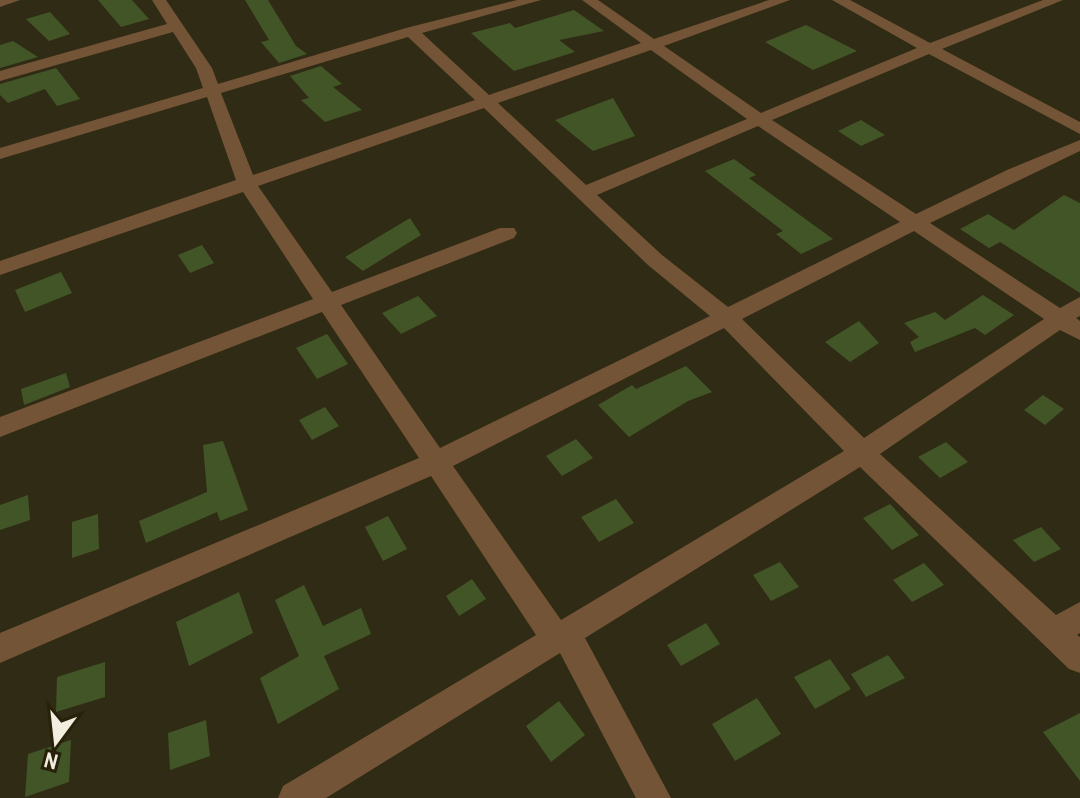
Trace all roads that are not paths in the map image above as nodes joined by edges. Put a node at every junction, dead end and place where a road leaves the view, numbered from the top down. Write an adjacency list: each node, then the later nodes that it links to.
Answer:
1 (13, 0): 8 (street)
2 (159, 0): 9 (street)
3 (534, 0): 10 (street)
4 (589, 0): 11 (street)
5 (783, 0): 11 (street)
6 (839, 0): 12 (street)
7 (1056, 0): 12 (street)
8 (0, 3)
9 (176, 26): 13 (street); 14 (street)
10 (411, 31): 14 (street); 15 (street)
11 (652, 44): 15 (street); 16 (street)
12 (930, 48): 16 (street); 17 (street)
13 (0, 76)
14 (210, 90): 19 (street); 20 (street)
15 (487, 102): 20 (street); 21 (street)
16 (760, 120): 21 (street); 22 (street)
17 (1080, 129)
18 (1080, 145): 22 (street)
19 (0, 154)
20 (247, 184): 24 (street); 25 (street)
21 (584, 193): 26 (street)
22 (917, 224): 26 (street); 27 (street)
23 (507, 233): 25 (street)
24 (0, 268)
25 (325, 302): 28 (street); 30 (street)
26 (726, 317): 29 (street); 30 (street)
27 (1073, 319): 29 (street)
28 (0, 427)
29 (862, 453): 32 (street); 33 (street)
30 (436, 462): 33 (street); 34 (street)
31 (1080, 616): 32 (street)
32 (1054, 633): 35 (street)
33 (561, 636): 36 (street); 37 (street)
34 (0, 648)
35 (1080, 658)
36 (295, 798)
37 (654, 798)

